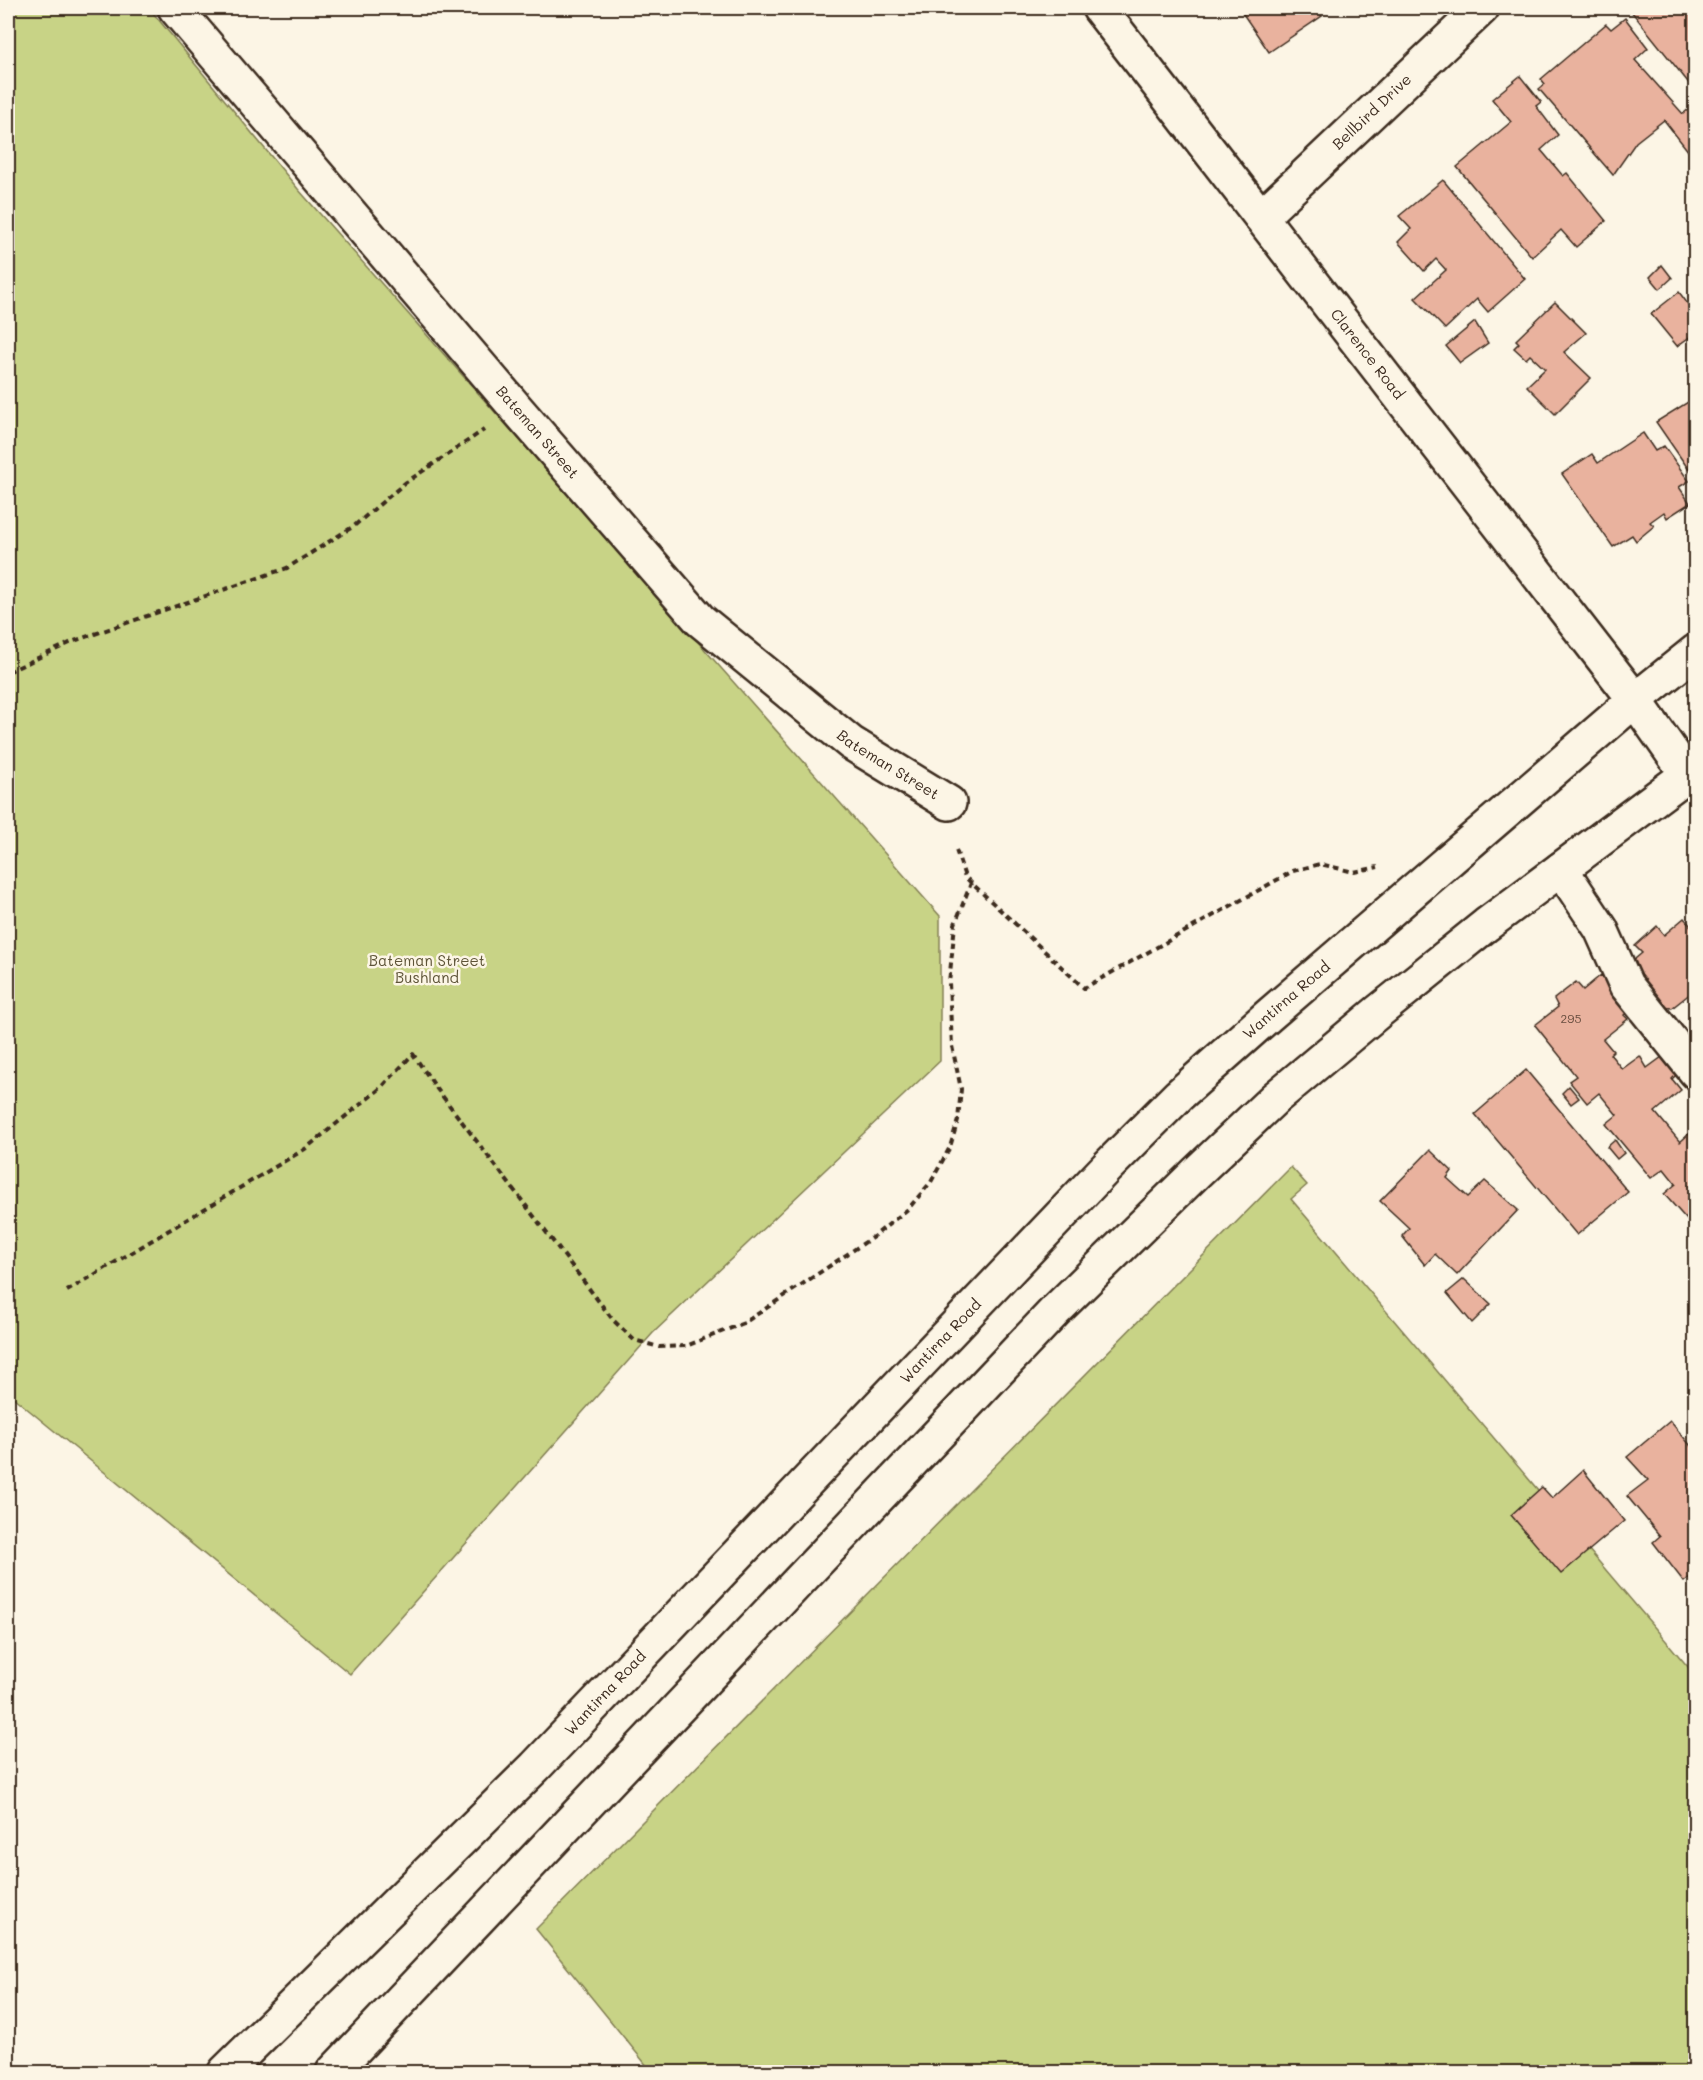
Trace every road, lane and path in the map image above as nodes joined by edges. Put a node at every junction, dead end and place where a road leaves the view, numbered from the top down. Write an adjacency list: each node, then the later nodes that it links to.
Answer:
1 (175, 8): 5 (main road, Bateman Street)
2 (1099, 8): 4 (main road, Clarence Road)
3 (1482, 8): 4 (main road, Bellbird Drive)
4 (1261, 217): 8 (main road, Clarence Road)
5 (516, 408): 7 (path); 10 (main road, Bateman Street)
6 (1695, 651): 8 (main road, Wantirna Road)
7 (8, 672)
8 (1635, 700): 9 (main road, Clarence Road); 17 (main road, Wantirna Road)
9 (1691, 771): 13 (main road)
10 (949, 803)
11 (956, 850): 14 (path)
12 (1389, 864): 14 (path)
13 (1561, 869): 15 (main road); 18 (main road)
14 (971, 883): 16 (path)
15 (1695, 1072)
16 (67, 1291)
17 (225, 2073)
18 (333, 2073)

